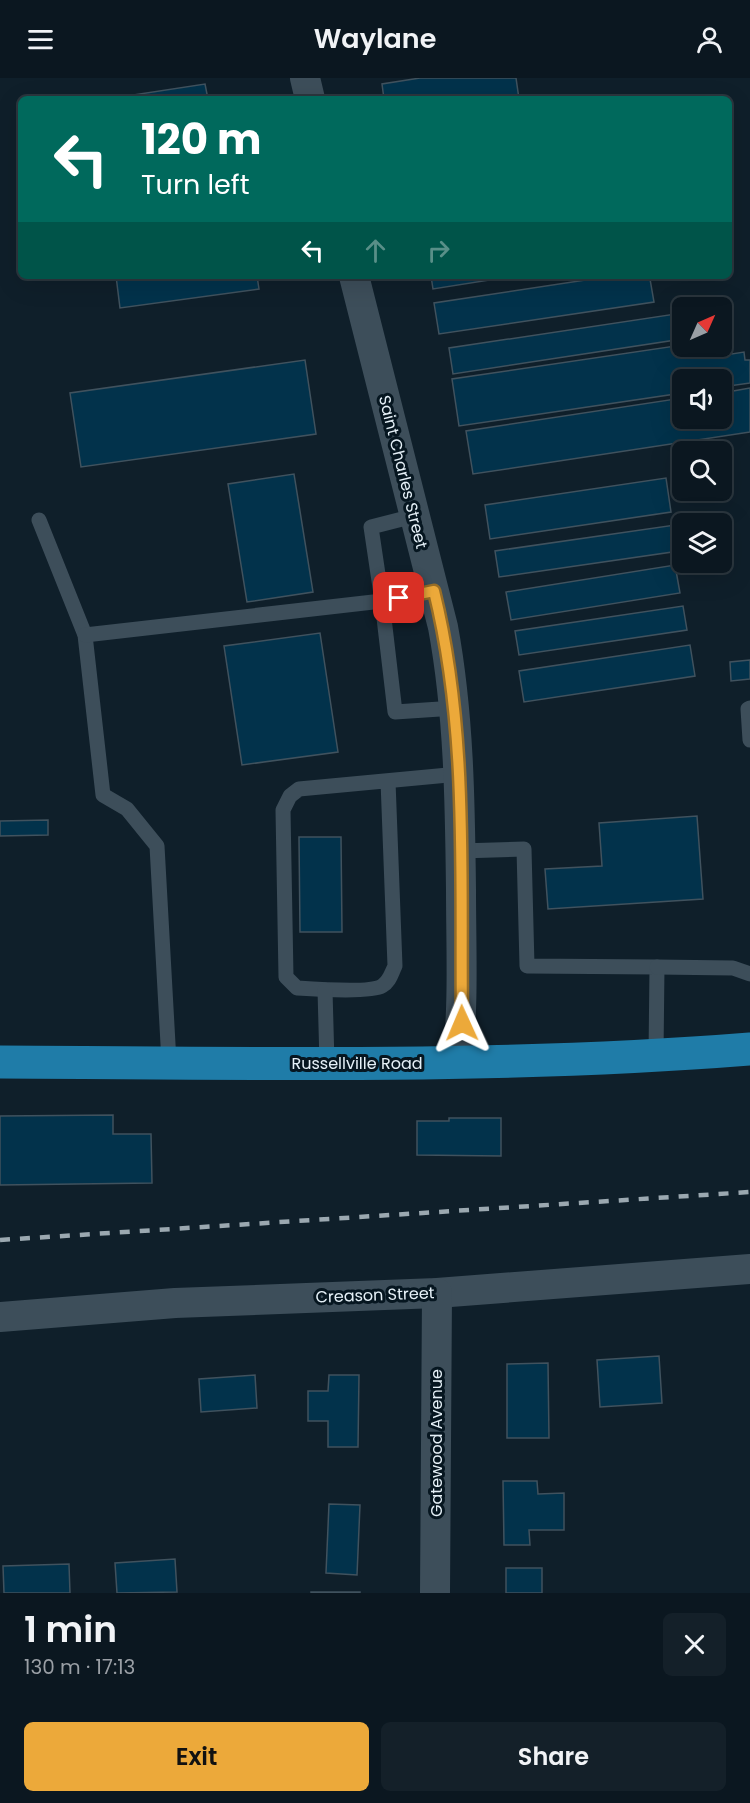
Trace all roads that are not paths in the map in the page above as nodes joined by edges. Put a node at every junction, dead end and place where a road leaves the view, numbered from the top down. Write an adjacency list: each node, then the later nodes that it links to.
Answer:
1 (305, 78): 2 (street)
2 (309, 96)
3 (355, 279): 4 (street, Saint Charles Street)
4 (414, 516): 6 (street, Saint Charles Street); 7 (lane)
5 (39, 520): 8 (lane)
6 (434, 591): 7 (lane); 9 (street, Saint Charles Street)
7 (382, 601): 8 (lane); 9 (lane)
8 (85, 635): 21 (lane)
9 (455, 708): 12 (street, Saint Charles Street)
10 (750, 708): 11 (lane)
11 (750, 740)
12 (459, 774): 13 (lane); 14 (street, Saint Charles Street)
13 (388, 781): 17 (lane); 17 (lane)
14 (460, 851): 15 (lane); 23 (street, Saint Charles Street)
15 (657, 967): 16 (lane); 19 (lane)
16 (750, 974)
17 (325, 990): 22 (lane)
18 (750, 1049): 19 (main road, Russellville Road)
19 (656, 1056): 23 (main road, Russellville Road)
20 (0, 1062): 21 (main road, Russellville Road)
21 (170, 1062): 22 (main road, Russellville Road)
22 (327, 1063): 23 (main road, Russellville Road)
23 (457, 1063)
24 (750, 1269): 25 (street, Creason Street)
25 (437, 1293): 26 (street, Creason Street); 27 (street, Gatewood Avenue)
26 (0, 1317)
27 (435, 1593)

